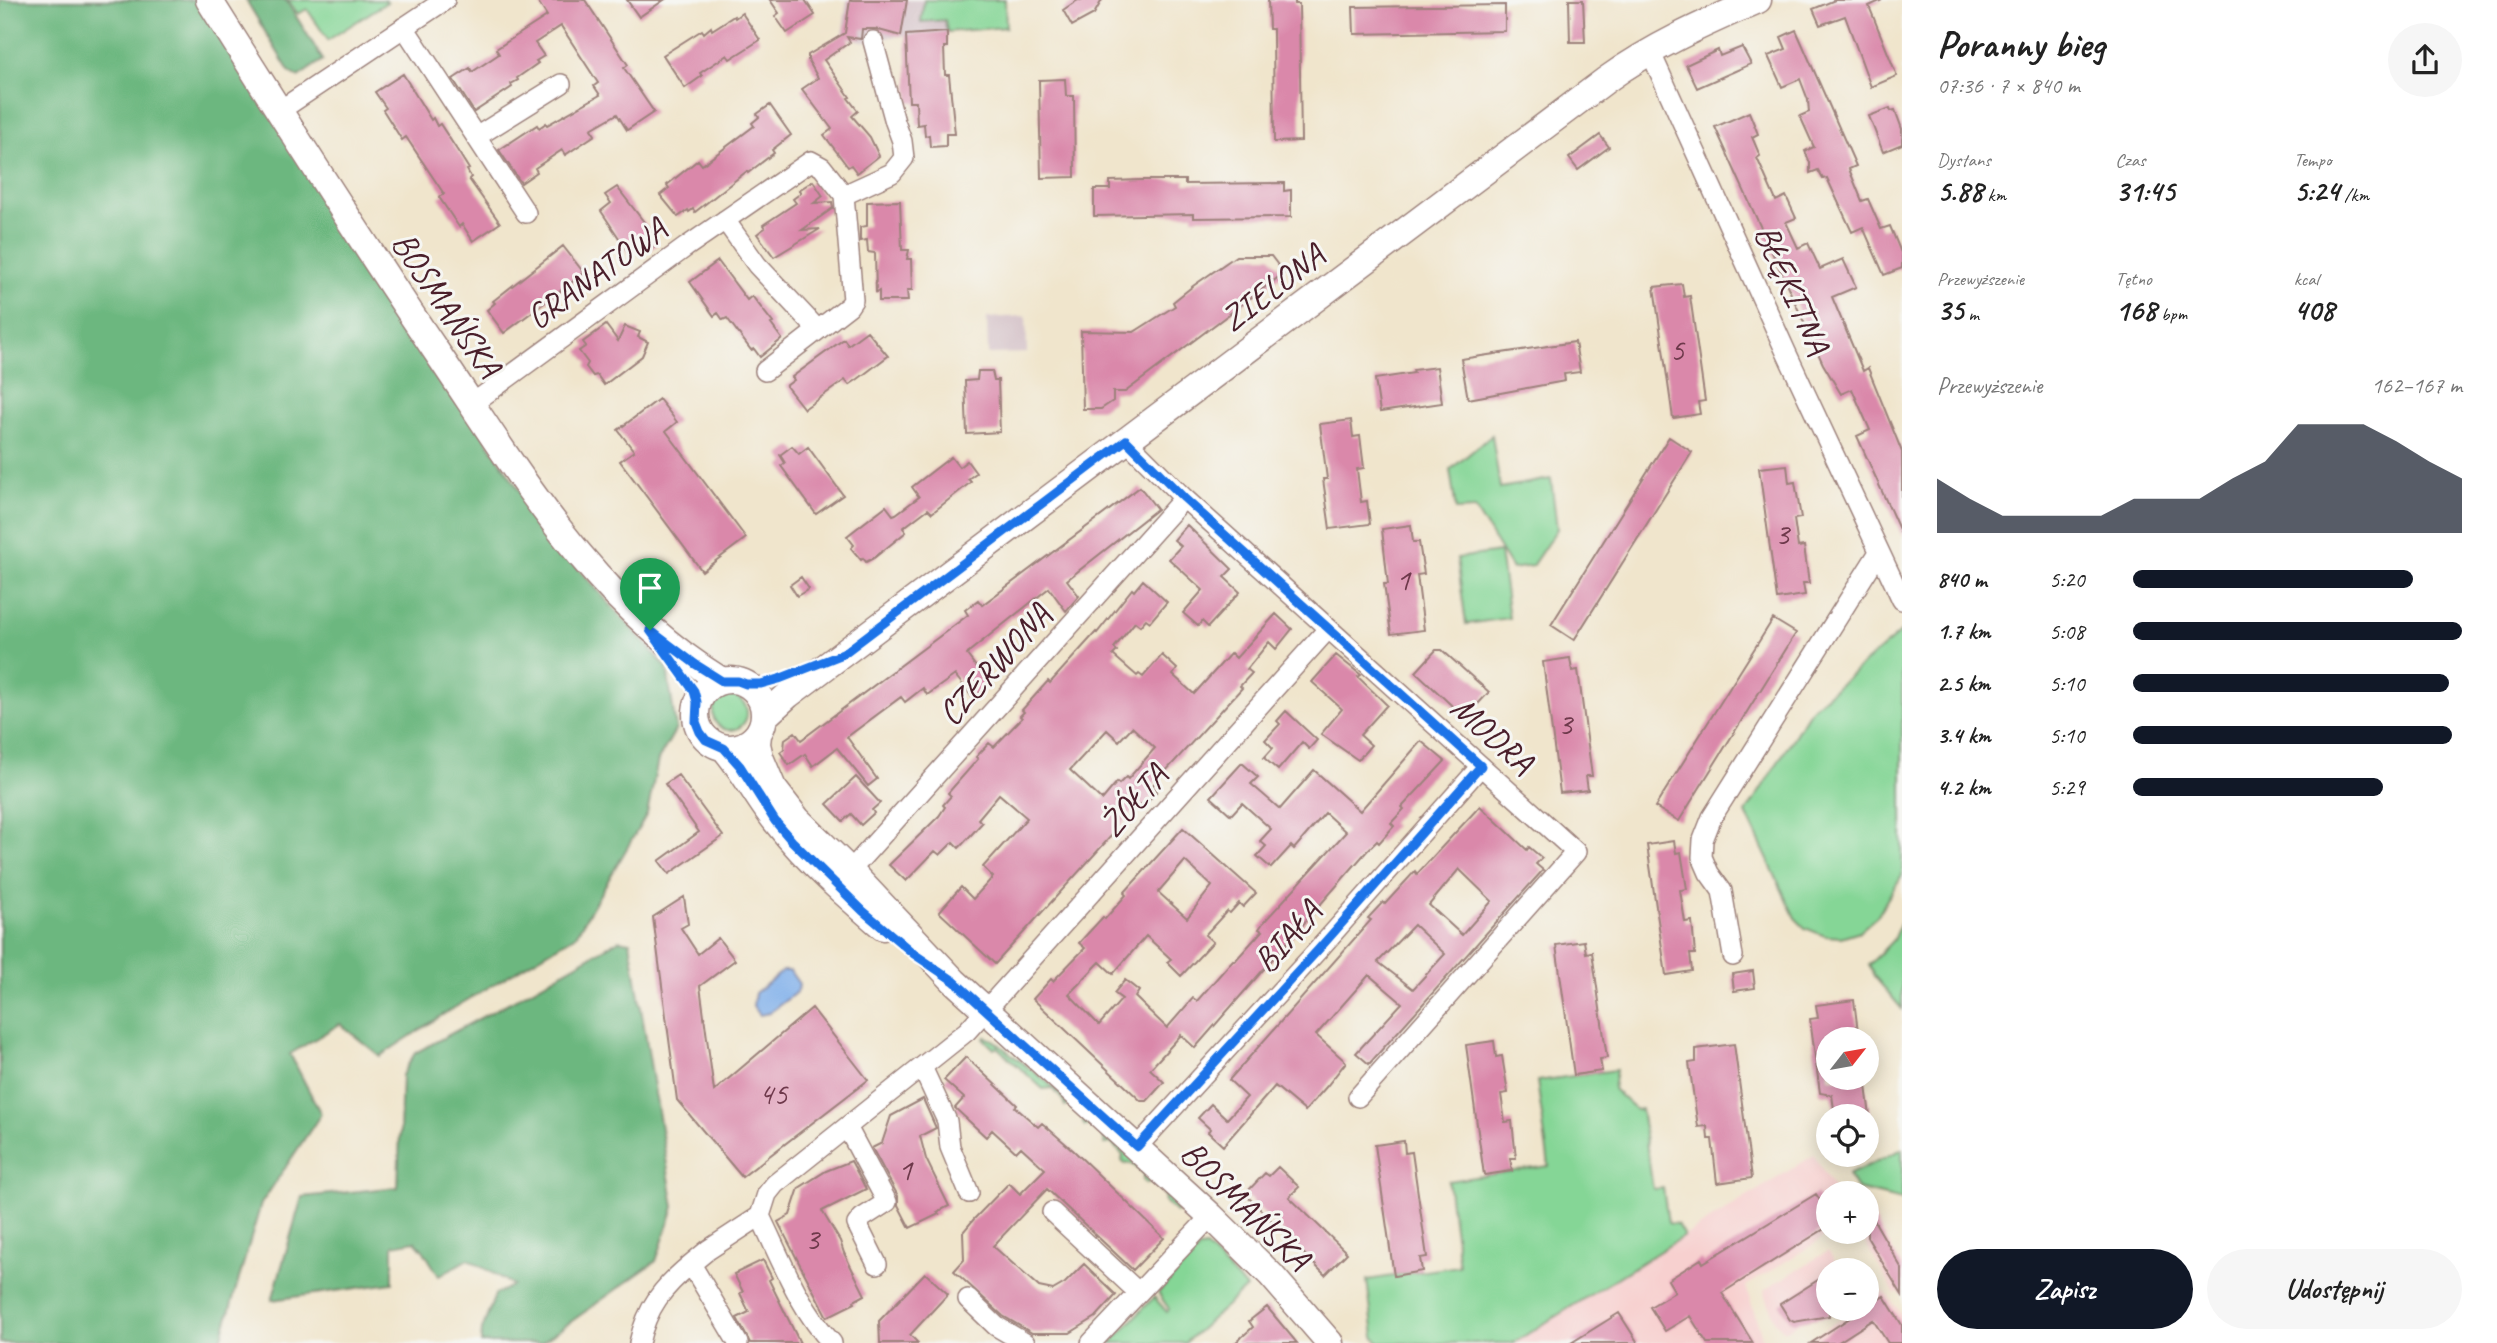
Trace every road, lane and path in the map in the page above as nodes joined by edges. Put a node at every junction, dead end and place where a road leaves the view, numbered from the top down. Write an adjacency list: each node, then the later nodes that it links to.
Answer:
1 (209, 0): 8 (street, BOSMAŃSKA)
2 (445, 0): 4 (street)
3 (1758, 0): 6 (street, ZIELONA)
4 (404, 27): 8 (street); 9 (street)
5 (873, 41): 10 (street)
6 (1650, 51): 16 (street, ZIELONA); 18 (street, BŁĘKITNA)
7 (561, 84): 9 (street)
8 (279, 110): 15 (street, BOSMAŃSKA)
9 (476, 137): 11 (street)
10 (844, 195): 12 (street, GRANATOWA); 13 (street)
11 (526, 213)
12 (725, 220): 13 (street); 15 (street, GRANATOWA)
13 (818, 330): 14 (street)
14 (765, 372)
15 (472, 404): 21 (street, BOSMAŃSKA)
16 (1126, 440): 17 (street, MODRA); 22 (street, ZIELONA)
17 (1184, 498): 20 (street, MODRA); 28 (street, CZERWONA)
18 (1879, 552): 19 (street, BŁĘKITNA); 29 (street)
19 (1902, 600)
20 (1328, 629): 27 (street, MODRA); 31 (street, ŻÓŁTA)
21 (650, 630): 23 (street, BOSMAŃSKA); 24 (street, BOSMAŃSKA)
22 (843, 654): 23 (street, ZIELONA); 25 (street, ZIELONA)
23 (734, 682): 24 (street); 25 (street)
24 (697, 702): 26 (street)
25 (761, 726): 26 (street); 28 (street, BOSMAŃSKA)
26 (724, 748): 30 (street, BOSMAŃSKA)
27 (1481, 766): 33 (street, MODRA); 35 (street, BIAŁA)
28 (850, 871): 30 (street, BOSMAŃSKA)
29 (1733, 956)
30 (954, 981): 31 (street, BOSMAŃSKA)
31 (986, 1012): 32 (street, ŻÓŁTA); 35 (street, BOSMAŃSKA)
32 (922, 1067): 34 (street, ŻÓŁTA); 36 (street)
33 (1359, 1097)
34 (847, 1127): 38 (street, ŻÓŁTA); 41 (street)
35 (1137, 1147): 39 (street, BOSMAŃSKA)
36 (969, 1193)
37 (1052, 1212): 42 (street)
38 (760, 1216): 40 (street); 46 (street)
39 (1211, 1216): 42 (street); 49 (street, BOSMAŃSKA)
40 (691, 1264): 44 (street); 45 (street)
41 (877, 1264)
42 (1138, 1292): 48 (street)
43 (968, 1299): 47 (street)
44 (639, 1343)
45 (738, 1343)
46 (832, 1343)
47 (1025, 1343)
48 (1091, 1343)
49 (1330, 1343)

